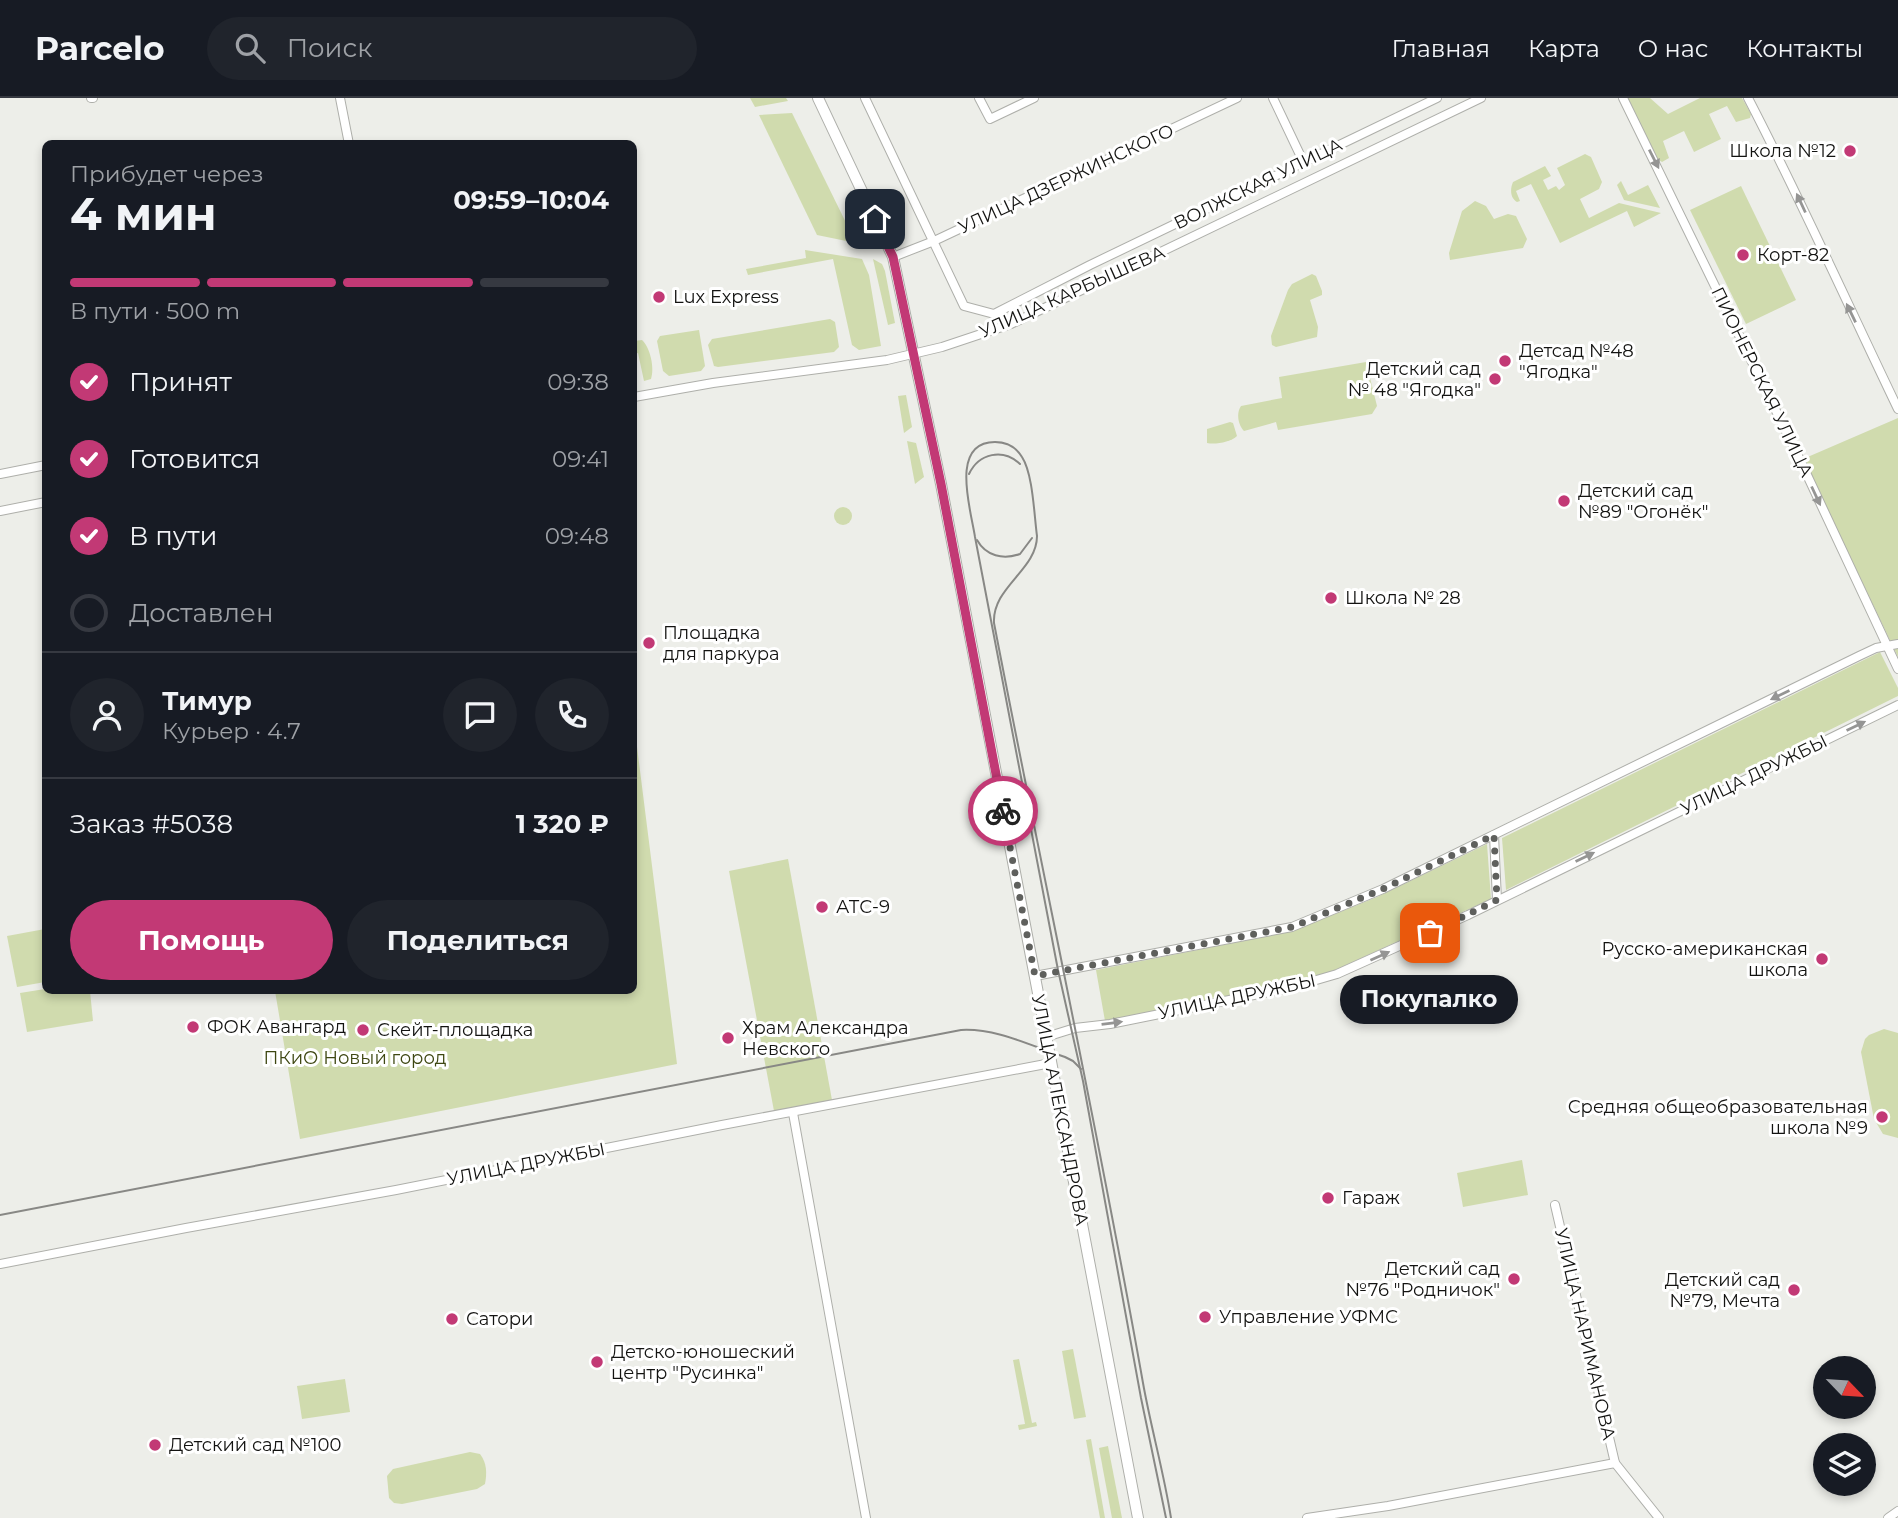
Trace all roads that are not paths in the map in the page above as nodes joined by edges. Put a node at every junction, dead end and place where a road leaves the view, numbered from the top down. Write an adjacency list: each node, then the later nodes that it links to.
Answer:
1 (340, 98): 12 (street)
2 (864, 98): 14 (street)
3 (979, 98): 4 (street)
4 (1034, 98)
5 (1237, 98): 14 (street, УЛИЦА ДЗЕРЖИНСКОГО)
6 (1273, 98): 13 (street)
7 (1437, 98): 13 (street, ВОЛЖСКАЯ УЛИЦА)
8 (1481, 98): 16 (street, УЛИЦА КАРБЫШЕВА)
9 (1623, 98): 24 (street, ПИОНЕРСКАЯ УЛИЦА, one-way to 24)
10 (1748, 98): 18 (street, one-way to 10)
11 (821, 99): 15 (main road, УЛИЦА АЛЕКСАНДРОВА)
12 (348, 140)
13 (1303, 161): 14 (street, ВОЛЖСКАЯ УЛИЦА)
14 (934, 241): 15 (street, УЛИЦА ДЗЕРЖИНСКОГО)
15 (893, 257): 16 (main road, УЛИЦА АЛЕКСАНДРОВА)
16 (913, 354): 17 (street, УЛИЦА КАРБЫШЕВА); 29 (main road, УЛИЦА АЛЕКСАНДРОВА)
17 (637, 396)
18 (1898, 409)
19 (42, 466): 20 (street)
20 (0, 474)
21 (42, 503): 22 (street)
22 (0, 510)
23 (1898, 644): 24 (street)
24 (1887, 646): 25 (street, ПИОНЕРСКАЯ УЛИЦА); 27 (street, one-way to 27)
25 (1898, 669)
26 (1898, 705): 28 (street, УЛИЦА ДРУЖБЫ, one-way to 26)
27 (1494, 835): 28 (street); 29 (street)
28 (1497, 900): 30 (street, УЛИЦА ДРУЖБЫ, one-way to 28)
29 (1035, 976): 30 (main road, УЛИЦА АЛЕКСАНДРОВА)
30 (1046, 1037): 31 (main road, УЛИЦА АЛЕКСАНДРОВА)
31 (1051, 1063): 32 (street, УЛИЦА ДРУЖБЫ); 38 (main road, УЛИЦА АЛЕКСАНДРОВА)
32 (793, 1113): 34 (street, УЛИЦА ДРУЖБЫ); 37 (street)
33 (1555, 1205): 35 (street, УЛИЦА НАРИМАНОВА)
34 (0, 1264)
35 (1615, 1463): 39 (street, УЛИЦА НАРИМАНОВА); 40 (street, УЛИЦА НАРИМАНОВА)
36 (1898, 1511): 41 (street)
37 (866, 1518)
38 (1138, 1518)
39 (1307, 1518)
40 (1659, 1518)
41 (1888, 1518)

